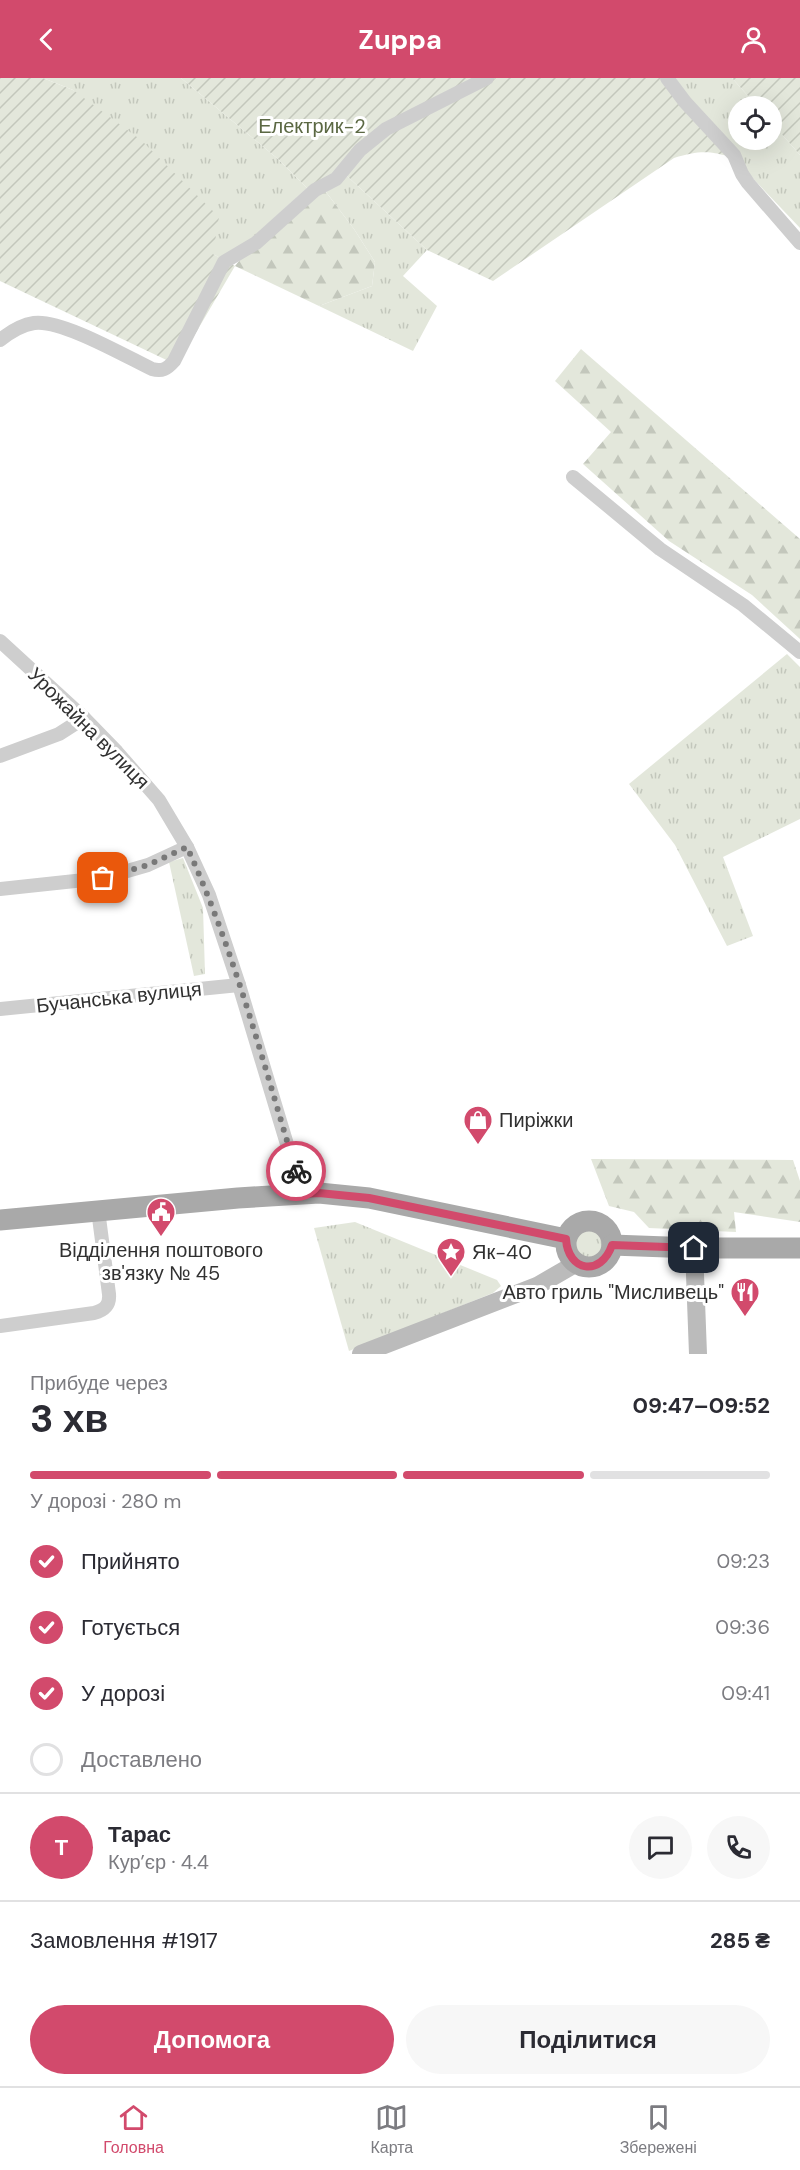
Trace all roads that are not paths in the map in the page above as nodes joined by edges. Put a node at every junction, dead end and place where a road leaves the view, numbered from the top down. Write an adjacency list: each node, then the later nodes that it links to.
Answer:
1 (487, 78): 4 (street)
2 (667, 78): 3 (street)
3 (800, 243)
4 (5, 336)
5 (573, 477): 7 (street)
6 (0, 641): 8 (street, Урожайна вулиця)
7 (800, 652)
8 (84, 718): 9 (street); 10 (street, Урожайна вулиця)
9 (0, 756)
10 (187, 847): 11 (street); 12 (street, Урожайна вулиця)
11 (0, 889)
12 (239, 985): 13 (street, Бучанська вулиця); 14 (street, Урожайна вулиця)
13 (0, 1009)
14 (303, 1194): 15 (main road); 17 (main road)
15 (98, 1210): 16 (main road); 22 (street)
16 (0, 1220)
17 (566, 1239): 18 (main road); 21 (main road)
18 (612, 1245): 19 (main road); 21 (main road)
19 (694, 1248): 20 (main road); 24 (main road)
20 (800, 1248)
21 (575, 1264): 23 (main road)
22 (0, 1326)
23 (361, 1354)
24 (698, 1354)

